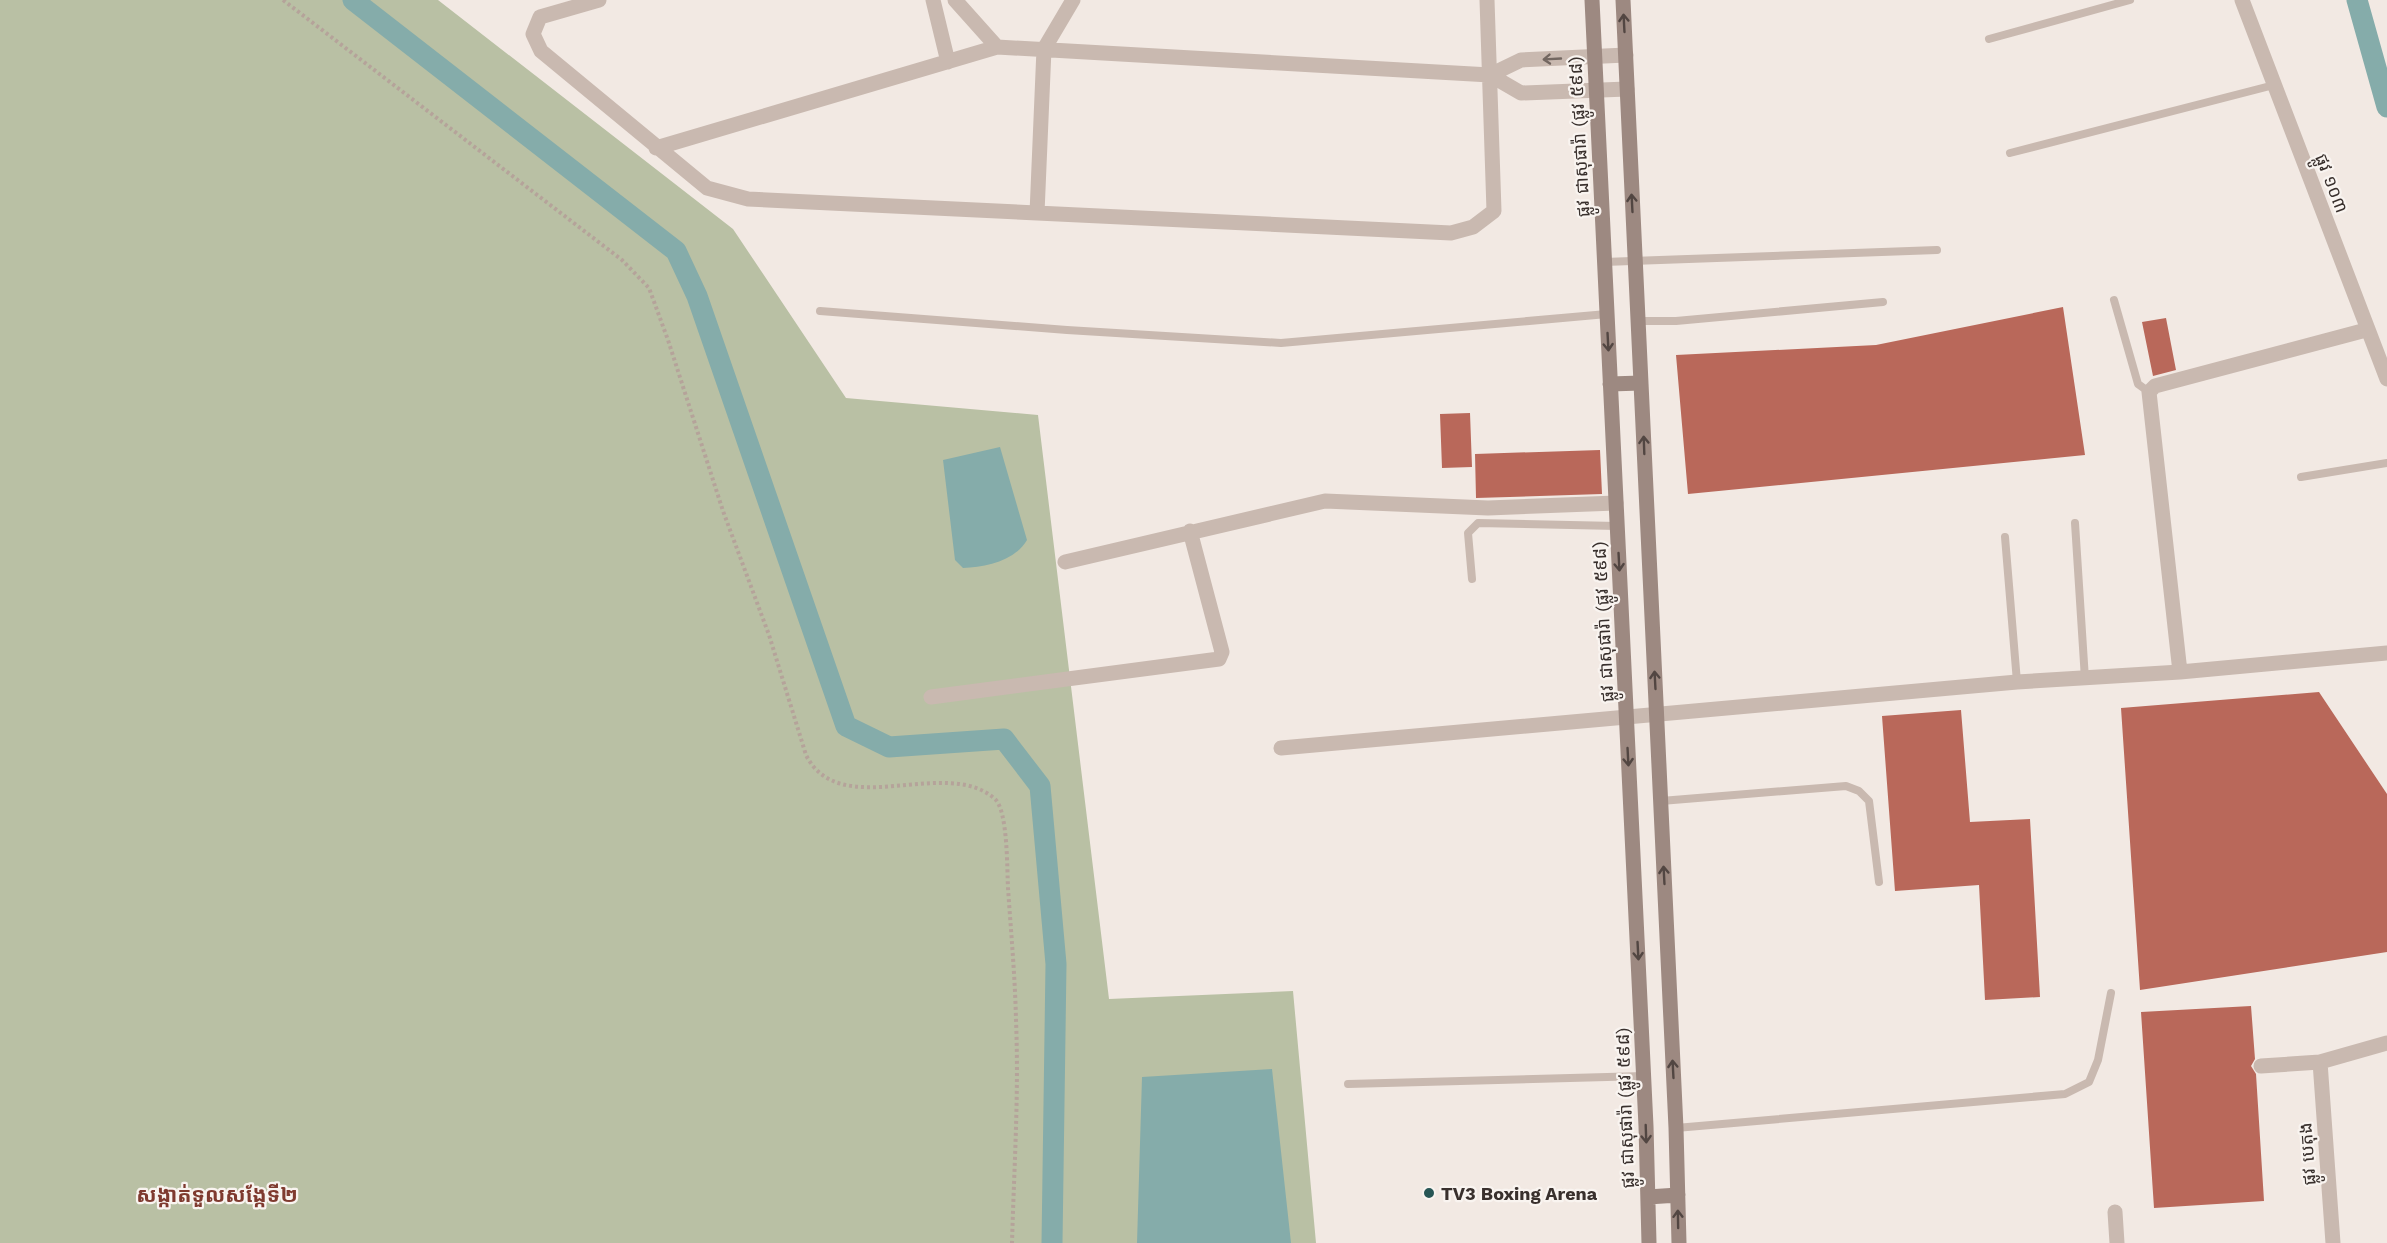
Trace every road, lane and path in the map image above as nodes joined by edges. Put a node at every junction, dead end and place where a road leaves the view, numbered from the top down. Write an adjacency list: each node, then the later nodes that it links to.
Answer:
1 (283, 0): 66 (path)
2 (599, 0): 21 (street)
3 (933, 0): 16 (street)
4 (955, 0): 12 (street)
5 (1073, 0): 13 (street)
6 (1486, 0): 17 (street)
7 (1592, 0): 15 (main road, ផ្លូវ ជាសុផារ៉ា (ផ្លូវ ៥៩៨))
8 (1623, 0): 14 (main road, one-way to 8)
9 (2130, 0): 11 (lane)
10 (2242, 0): 18 (street, ផ្លូវ ១០៣)
11 (1989, 39)
12 (997, 47): 13 (street); 16 (street)
13 (1044, 49): 17 (street); 23 (street)
14 (1626, 55): 15 (street); 20 (main road)
15 (1595, 56): 17 (street, one-way to 17); 19 (main road, ផ្លូវ ជាសុផារ៉ា (ផ្លូវ ៥៩៨))
16 (948, 62): 21 (street)
17 (1490, 75): 19 (street); 23 (street)
18 (2274, 85): 22 (lane); 32 (street, ផ្លូវ ១០៣)
19 (1596, 89): 20 (street); 25 (main road, ផ្លូវ ជាសុផារ៉ា (ផ្លូវ ៥៩៨))
20 (1627, 89): 26 (main road, one-way to 20)
21 (656, 148): 23 (street)
22 (2010, 153)
23 (1037, 213)
24 (1937, 250): 26 (lane)
25 (1604, 262): 26 (lane); 30 (main road, ផ្លូវ ជាសុផារ៉ា (ផ្លូវ ៥៩៨))
26 (1635, 262): 31 (main road)
27 (2115, 300): 36 (lane)
28 (1883, 302): 31 (lane)
29 (820, 311): 30 (lane)
30 (1607, 314): 35 (main road, ផ្លូវ ជាសុផារ៉ា (ផ្លូវ ៥៩៨), one-way to 35)
31 (1638, 321): 34 (main road)
32 (2366, 330): 33 (street, ផ្លូវ ១០៣); 36 (street)
33 (2387, 379)
34 (1641, 383): 35 (main road); 51 (main road, one-way to 34)
35 (1611, 384): 39 (main road, ផ្លូវ ជាសុផារ៉ា (ផ្លូវ ៥៩៨))
36 (2149, 392): 47 (street)
37 (2387, 463): 38 (lane)
38 (2301, 477)
39 (1616, 504): 41 (main road, ផ្លូវ ជាសុផារ៉ា (ផ្លូវ ៥៩៨)); 42 (street)
40 (2075, 523): 48 (lane)
41 (1617, 526): 45 (lane); 52 (main road, ផ្លូវ ជាសុផារ៉ា (ផ្លូវ ៥៩៨), one-way to 52)
42 (1190, 531): 44 (street); 50 (street)
43 (2005, 537): 49 (lane)
44 (1065, 562)
45 (1472, 579)
46 (2387, 653): 47 (street)
47 (2180, 672): 48 (street)
48 (2085, 679): 49 (street)
49 (2017, 682): 51 (street)
50 (931, 698)
51 (1656, 714): 52 (street); 54 (main road)
52 (1627, 716): 53 (street); 60 (main road, ផ្លូវ ជាសុផារ៉ា (ផ្លូវ ៥៩៨), one-way to 60)
53 (1281, 748)
54 (1661, 801): 55 (lane); 62 (main road, one-way to 54)
55 (1879, 882)
56 (2111, 993): 62 (lane)
57 (2387, 1043): 58 (street)
58 (2320, 1062): 59 (street); 70 (street, ផ្លូវ បេតុង)
59 (2261, 1066)
60 (1644, 1076): 61 (lane); 64 (main road, ផ្លូវ ជាសុផារ៉ា (ផ្លូវ ៥៩៨), one-way to 64)
61 (1348, 1084)
62 (1676, 1128): 63 (main road)
63 (1678, 1195): 64 (main road); 68 (main road, one-way to 63)
64 (1648, 1197): 67 (main road, ផ្លូវ ជាសុផារ៉ា (ផ្លូវ ៥៩៨))
65 (2115, 1212): 69 (street)
66 (1012, 1243)
67 (1649, 1243)
68 (1679, 1243)
69 (2117, 1243)
70 (2333, 1243)

